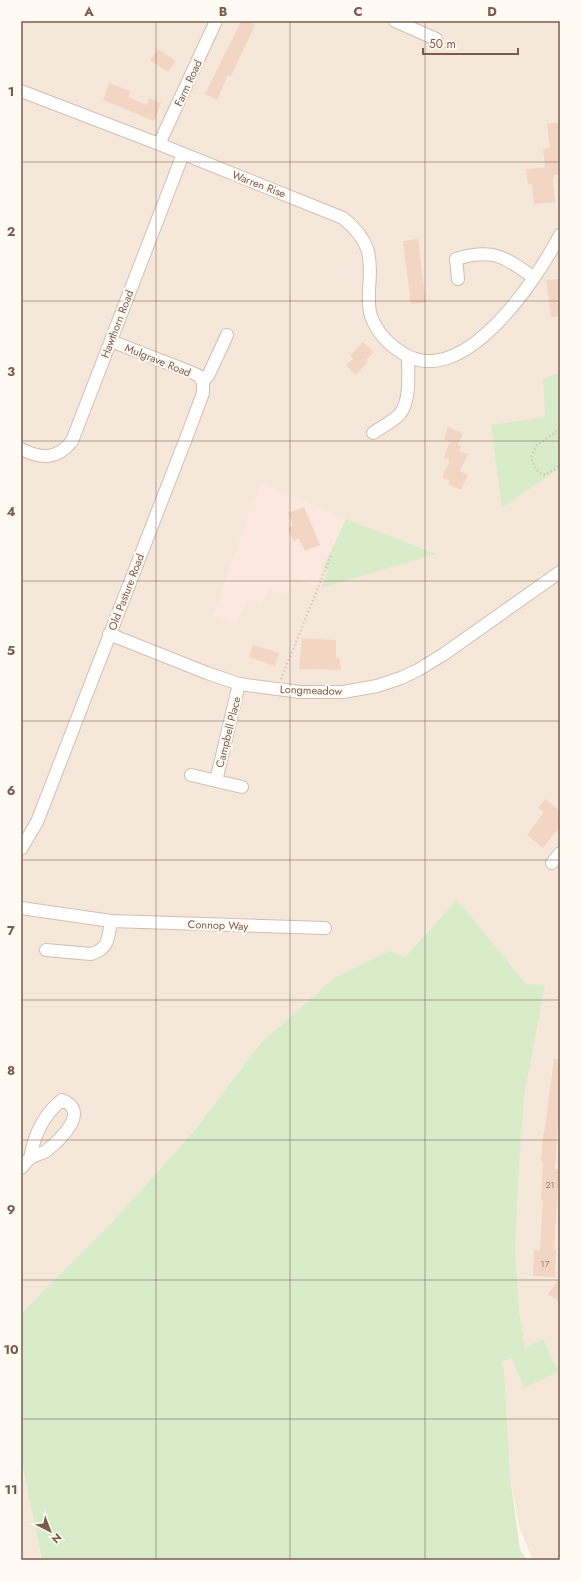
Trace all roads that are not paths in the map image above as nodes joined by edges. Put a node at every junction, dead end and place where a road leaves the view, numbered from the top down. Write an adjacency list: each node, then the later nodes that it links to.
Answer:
1 (216, 21): 5 (street, Farm Road)
2 (395, 21): 3 (street)
3 (436, 39)
4 (21, 91): 5 (street, Warren Rise)
5 (159, 144): 6 (street, Warren Rise)
6 (183, 154): 11 (street, Hawthorn Road); 12 (street, Warren Rise)
7 (559, 241): 8 (street, Warren Rise)
8 (534, 278): 9 (street); 12 (street, Warren Rise)
9 (458, 279)
10 (226, 335): 13 (street, Old Pasture Road)
11 (111, 341): 13 (street, Mulgrave Road); 15 (street, Hawthorn Road)
12 (408, 357): 14 (street)
13 (203, 382): 17 (street, Old Pasture Road)
14 (373, 433)
15 (21, 449)
16 (560, 572): 18 (street, Longmeadow)
17 (109, 634): 18 (street, Longmeadow); 22 (street, Old Pasture Road)
18 (240, 684): 20 (street, Campbell Place)
19 (190, 775): 20 (street, Campbell Place)
20 (216, 781): 21 (street, Campbell Place)
21 (242, 787)
22 (21, 849)
23 (560, 853): 24 (street)
24 (552, 863)
25 (21, 908): 26 (street, Connop Way)
26 (111, 921): 27 (street, Connop Way); 28 (street)
27 (325, 928)
28 (46, 950)
29 (30, 1158): 29 (street); 30 (street)
30 (21, 1168)

